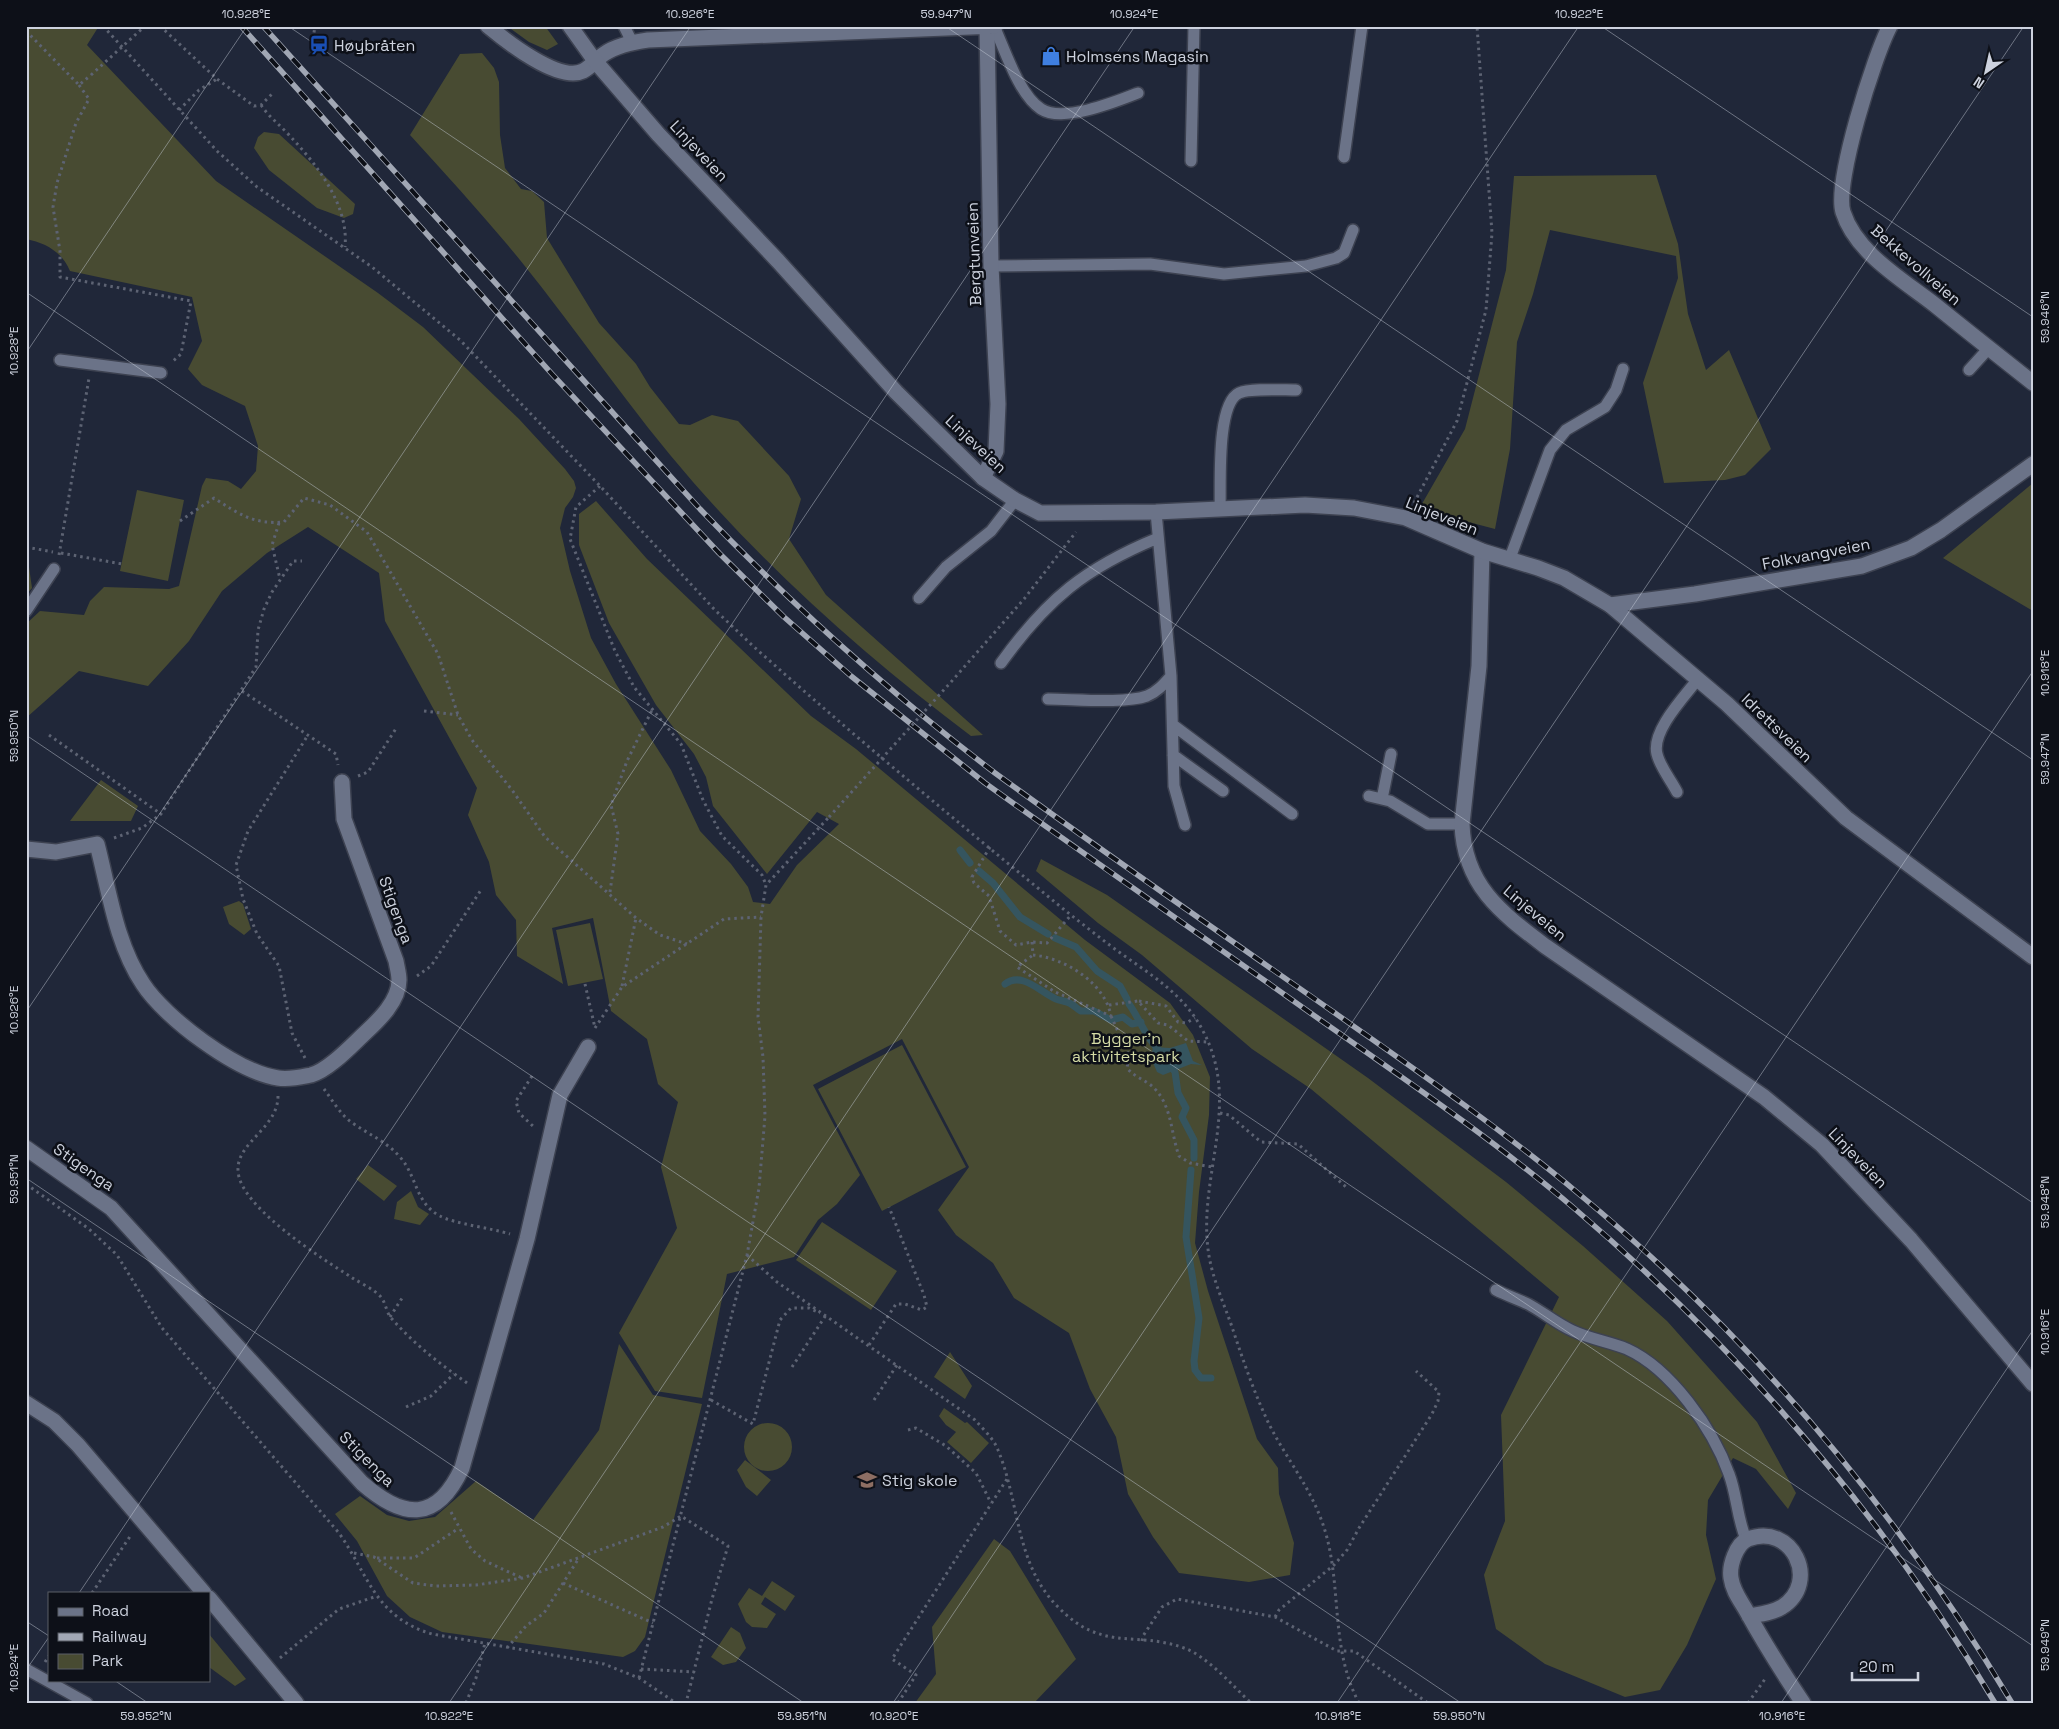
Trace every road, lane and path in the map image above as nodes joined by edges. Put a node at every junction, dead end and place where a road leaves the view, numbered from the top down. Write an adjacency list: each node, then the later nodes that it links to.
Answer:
1 (103, 26): 24 (path)
2 (145, 26): 20 (path, bridge)
3 (160, 26): 19 (path)
4 (315, 26): 16 (path)
5 (488, 26): 18 (street)
6 (570, 26): 18 (street, Linjeveien)
7 (624, 26): 17 (lane)
8 (987, 26): 9 (street); 14 (street); 29 (street, Bergtunveien)
9 (994, 26): 22 (lane)
10 (1194, 26): 26 (lane)
11 (1362, 26): 25 (lane)
12 (1477, 26): 45 (path)
13 (1890, 26): 30 (street, Bekkevollveien)
14 (763, 31): 17 (street)
15 (26, 32): 20 (path)
16 (313, 38)
17 (632, 42): 18 (street)
18 (595, 61): 39 (street, Linjeveien)
19 (217, 79): 23 (path); 24 (path)
20 (79, 85): 35 (path)
21 (273, 93): 23 (path)
22 (1138, 93)
23 (261, 105): 28 (path)
24 (179, 110): 28 (path)
25 (1344, 158)
26 (1191, 161)
27 (1353, 230): 29 (lane)
28 (345, 246): 40 (path)
29 (991, 266): 39 (street, Bergtunveien)
30 (1988, 348): 34 (lane); 36 (street, Bekkevollveien)
31 (60, 360): 32 (lane)
32 (92, 364): 35 (lane); 51 (path)
33 (1623, 369): 52 (lane)
34 (1969, 370)
35 (161, 373)
36 (2033, 383)
37 (1296, 390): 42 (lane)
38 (2033, 464): 58 (street, Folkvangveien)
39 (983, 478): 41 (street, Linjeveien)
40 (600, 486): 65 (path); 84 (path)
41 (1015, 500): 44 (street, Linjeveien); 57 (lane)
42 (1220, 509): 43 (street, Linjeveien); 45 (street, Linjeveien)
43 (1156, 512): 44 (street, Linjeveien); 48 (lane)
44 (1084, 513): 86 (path, bridge)
45 (1406, 518): 50 (street, Linjeveien)
46 (180, 521): 47 (path)
47 (279, 523): 56 (path); 67 (path)
48 (1158, 538): 60 (lane); 61 (lane)
49 (26, 547): 51 (path)
50 (1482, 551): 52 (street, Idrettsveien); 81 (street, Linjeveien)
51 (60, 553): 54 (path); 55 (path)
52 (1510, 558): 58 (street, Idrettsveien)
53 (302, 560): 56 (path)
54 (122, 564)
55 (54, 570): 59 (lane)
56 (280, 579): 63 (path)
57 (919, 598)
58 (1610, 605): 62 (street, Idrettsveien)
59 (26, 611)
60 (1001, 663)
61 (1171, 676): 64 (lane); 68 (lane)
62 (1698, 680): 76 (lane); 95 (street, Idrettsveien)
63 (242, 691): 71 (path); 79 (path)
64 (1048, 699)
65 (652, 710): 86 (path); 88 (path)
66 (424, 711): 67 (path)
67 (458, 715): 88 (path)
68 (1173, 725): 73 (lane); 80 (lane)
69 (396, 727): 74 (path)
70 (49, 735): 79 (path)
71 (308, 735): 74 (path); 106 (path)
72 (1391, 754): 78 (lane)
73 (1173, 755): 75 (lane); 82 (lane)
74 (342, 782): 96 (street, Stigenga)
75 (1223, 791)
76 (1678, 792)
77 (1369, 796): 78 (lane)
78 (1382, 799): 81 (lane)
79 (161, 814): 83 (path)
80 (1292, 814)
81 (1462, 824): 127 (street, Linjeveien)
82 (1185, 825)
83 (97, 844): 85 (street); 108 (street)
84 (990, 847): 89 (path); 92 (path)
85 (26, 849)
86 (766, 885): 90 (path)
87 (481, 890): 96 (path)
88 (610, 893): 91 (path)
89 (1071, 915): 92 (path); 102 (path)
90 (761, 917): 93 (path); 117 (path)
91 (636, 918): 93 (path); 98 (path)
92 (1032, 942): 94 (path)
93 (687, 944): 98 (path)
94 (1033, 955): 100 (path); 101 (path)
95 (2033, 957)
96 (400, 981): 106 (street)
97 (585, 984): 103 (path)
98 (622, 987): 103 (path)
99 (1138, 1001): 100 (path); 102 (path); 104 (path)
100 (1109, 1006): 101 (path)
101 (1111, 1016): 112 (path)
102 (1195, 1018): 104 (path)
103 (595, 1028): 105 (path)
104 (1208, 1042): 109 (path)
105 (588, 1047): 110 (street, Stigenga)
106 (314, 1074): 108 (street); 116 (path)
107 (532, 1076): 110 (path)
108 (278, 1078): 121 (path)
109 (1220, 1113): 112 (path); 114 (path)
110 (550, 1139): 116 (street, Stigenga)
111 (26, 1148): 128 (street, Stigenga)
112 (1212, 1167): 144 (path)
113 (26, 1184): 141 (path)
114 (1346, 1187)
115 (890, 1207): 122 (path)
116 (527, 1239): 128 (street, Stigenga)
117 (747, 1255): 120 (path); 129 (path)
118 (1496, 1290): 139 (lane)
119 (404, 1295): 121 (path)
120 (826, 1315): 122 (path); 124 (path); 129 (path)
121 (390, 1318): 126 (path)
122 (869, 1345): 123 (path)
123 (898, 1365): 130 (path); 134 (path)
124 (792, 1367)
125 (1416, 1371): 144 (path)
126 (454, 1374): 128 (path); 132 (path)
127 (2033, 1384)
128 (482, 1393)
129 (710, 1400): 137 (path)
130 (874, 1400)
131 (26, 1403): 148 (street)
132 (406, 1407)
133 (908, 1430): 135 (path)
134 (1007, 1479): 135 (path); 154 (path)
135 (991, 1504): 171 (path)
136 (448, 1506): 138 (path)
137 (681, 1516): 143 (path); 153 (path); 162 (path)
138 (460, 1528): 142 (path); 145 (path)
139 (1746, 1539): 151 (street); 151 (street)
140 (121, 1551): 147 (path)
141 (353, 1553): 142 (path); 149 (path)
142 (374, 1557): 145 (path)
143 (579, 1558): 145 (path); 146 (path)
144 (1334, 1565): 152 (path); 157 (path)
145 (523, 1578)
146 (563, 1583): 153 (path); 156 (path)
147 (93, 1592)
148 (203, 1592)
149 (377, 1596): 155 (path); 159 (path)
150 (210, 1599): 159 (street)
151 (1749, 1616): 158 (street)
152 (1276, 1617): 154 (path); 157 (path)
153 (653, 1623): 161 (path)
154 (1142, 1641): 172 (path)
155 (485, 1643): 156 (path); 168 (path)
156 (507, 1648): 163 (path)
157 (1340, 1651): 173 (path); 174 (path)
158 (1776, 1663): 175 (path); 176 (street)
159 (268, 1668): 167 (street)
160 (26, 1669): 164 (lane)
161 (641, 1669): 162 (path); 163 (path)
162 (694, 1672): 170 (path)
163 (638, 1678): 169 (path)
164 (48, 1681)
165 (49, 1682): 166 (lane)
166 (87, 1703)
167 (296, 1703)
168 (466, 1703)
169 (676, 1703)
170 (686, 1703)
171 (898, 1703)
172 (1251, 1703)
173 (1359, 1703)
174 (1428, 1703)
175 (1748, 1703)
176 (1803, 1703)

